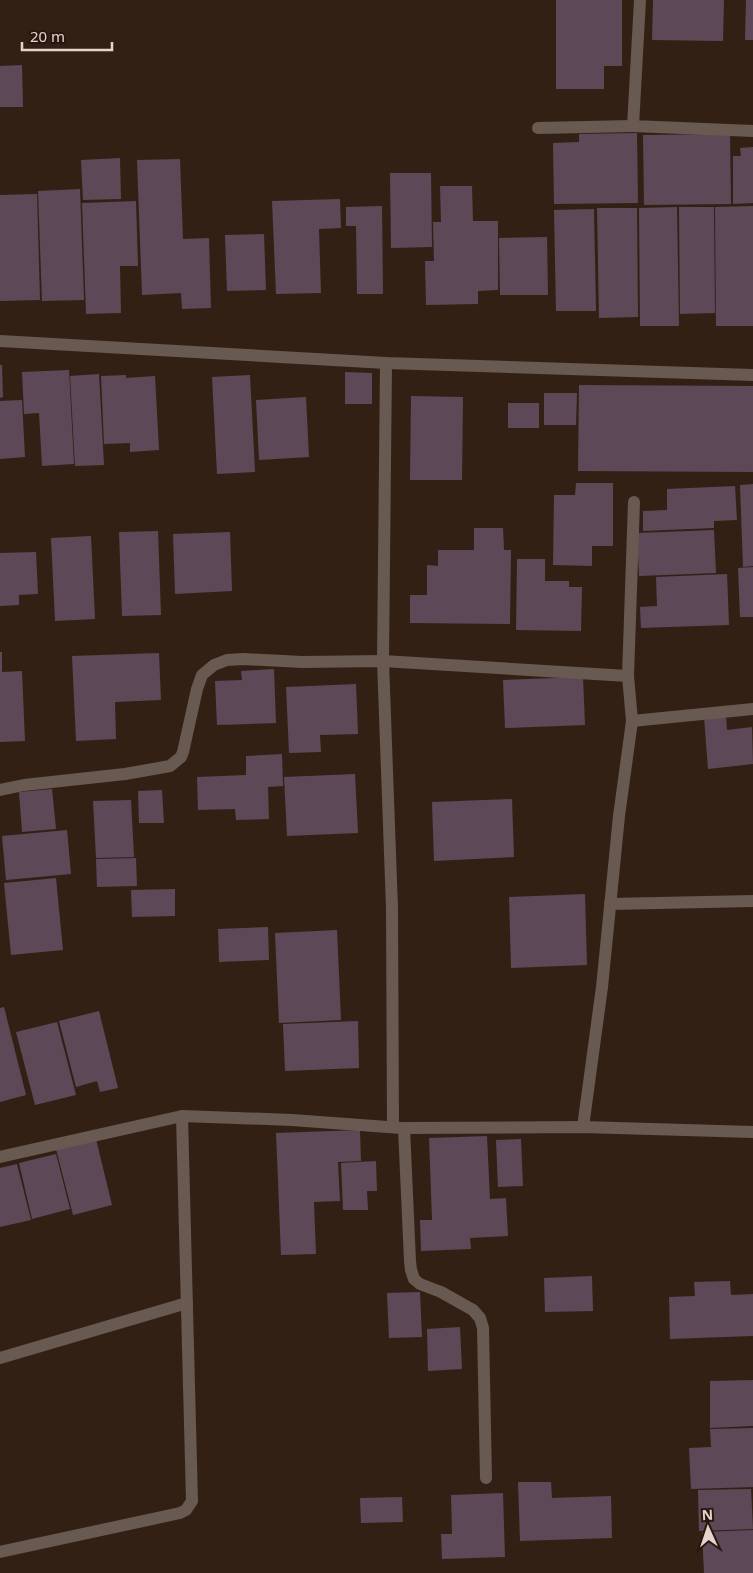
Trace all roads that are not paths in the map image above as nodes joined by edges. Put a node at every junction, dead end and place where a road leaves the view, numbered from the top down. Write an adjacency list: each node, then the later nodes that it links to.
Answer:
1 (640, 0): 2 (street)
2 (633, 126): 3 (street); 4 (street)
3 (538, 128)
4 (753, 131)
5 (0, 341): 6 (street)
6 (386, 363): 7 (street); 9 (street)
7 (753, 375)
8 (634, 502): 10 (street)
9 (383, 661): 10 (street); 13 (street); 18 (street)
10 (628, 676): 12 (street)
11 (753, 709): 12 (street)
12 (632, 721): 15 (street)
13 (0, 790)
14 (753, 901): 15 (street)
15 (610, 904): 17 (street)
16 (182, 1116): 18 (street); 20 (street); 21 (street)
17 (583, 1127): 18 (street); 19 (street)
18 (398, 1128): 23 (street)
19 (753, 1132)
20 (0, 1158)
21 (187, 1303): 22 (street); 24 (street)
22 (0, 1358)
23 (486, 1478)
24 (0, 1552)

